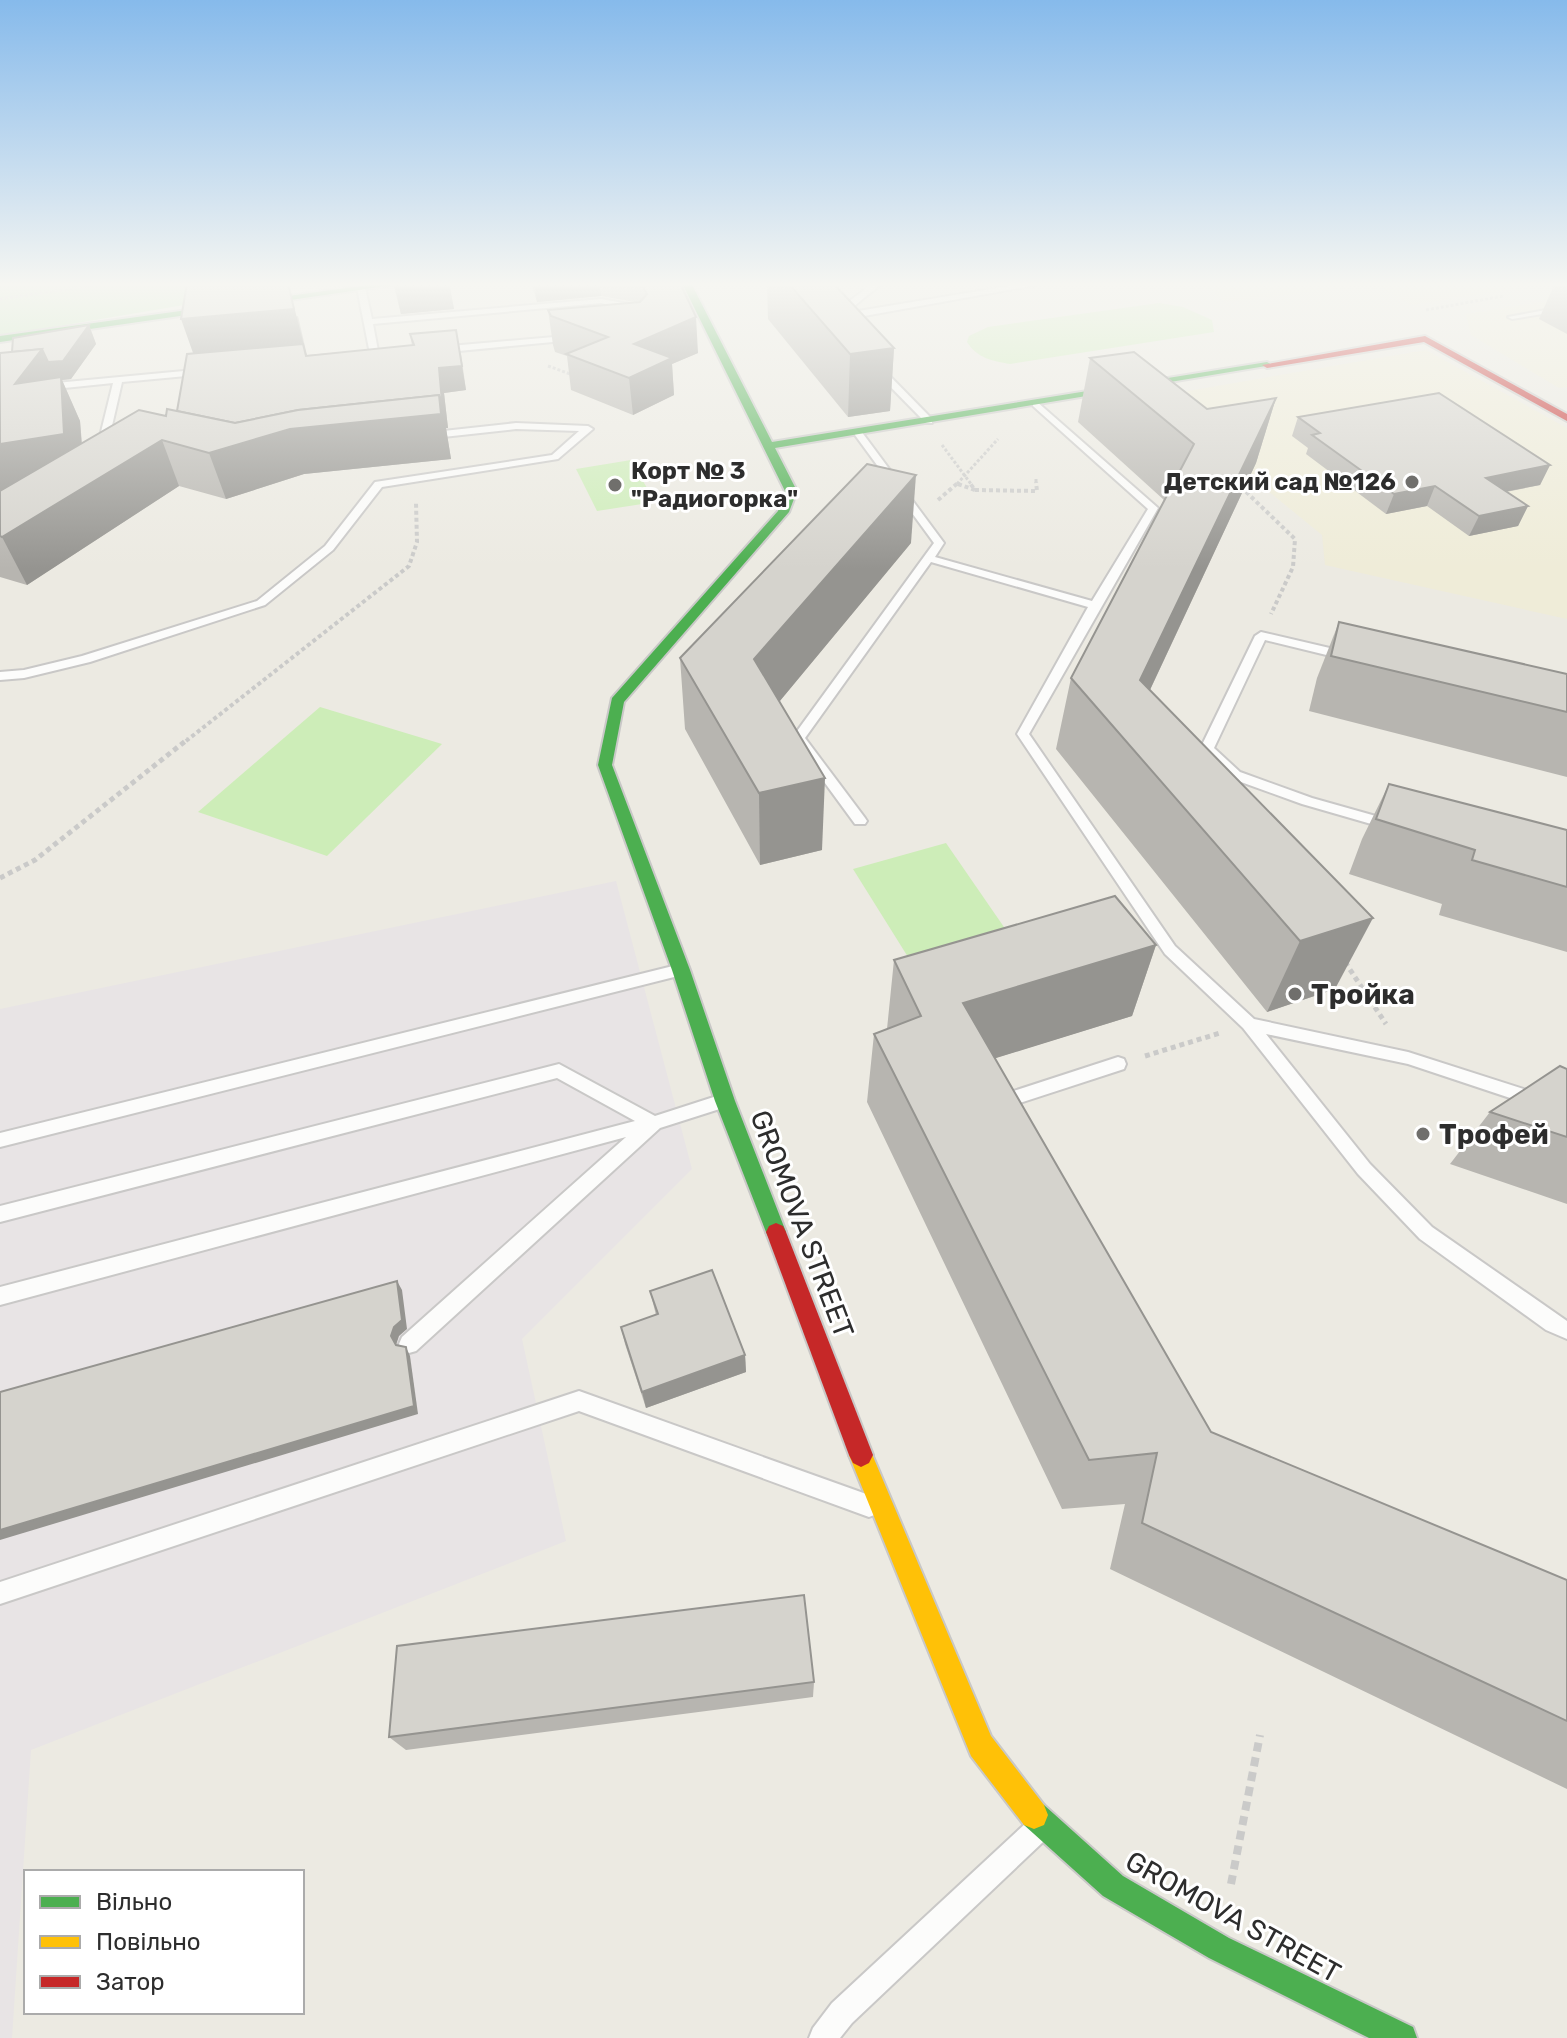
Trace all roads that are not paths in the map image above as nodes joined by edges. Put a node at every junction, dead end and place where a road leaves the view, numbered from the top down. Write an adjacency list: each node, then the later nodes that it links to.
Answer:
1 (138, 378): 6 (lane)
2 (734, 378): 14 (street, GROMOVA STREET)
3 (887, 378): 10 (lane)
4 (1203, 378): 8 (street)
5 (1495, 378): 9 (street)
6 (118, 380): 7 (lane); 13 (lane)
7 (29, 389)
8 (1039, 407): 10 (street); 16 (lane)
9 (1567, 418)
10 (929, 421): 11 (street)
11 (858, 433): 14 (street); 15 (lane)
12 (417, 437): 18 (lane)
13 (135, 438)
14 (769, 446): 21 (street, GROMOVA STREET)
15 (928, 558): 16 (lane); 19 (lane)
16 (1095, 605): 22 (lane)
17 (1368, 661): 20 (lane)
18 (0, 676)
19 (860, 821)
20 (1399, 827)
21 (681, 970): 24 (street, GROMOVA STREET); 28 (lane)
22 (1249, 1024): 25 (lane); 31 (lane)
23 (1118, 1064): 26 (lane)
24 (725, 1101): 27 (lane); 33 (street, GROMOVA STREET)
25 (1567, 1110)
26 (1005, 1115)
27 (654, 1123): 29 (lane); 30 (lane); 32 (lane)
28 (0, 1140)
29 (0, 1214)
30 (0, 1296)
31 (1567, 1330)
32 (409, 1344)
33 (883, 1512): 34 (lane); 35 (street, GROMOVA STREET)
34 (0, 1593)
35 (1042, 1825): 36 (lane); 37 (street, GROMOVA STREET)
36 (823, 2038)
37 (1402, 2038)

